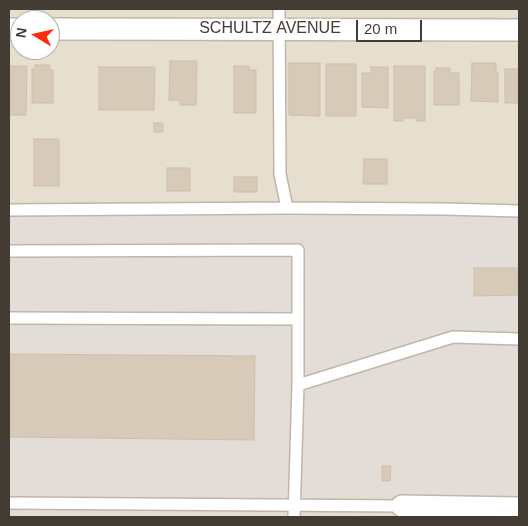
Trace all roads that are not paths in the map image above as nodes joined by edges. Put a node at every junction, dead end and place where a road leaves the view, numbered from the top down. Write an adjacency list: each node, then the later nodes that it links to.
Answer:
1 (279, 19): 2 (street, SCHULTZ AVENUE); 3 (street, SCHULTZ AVENUE); 4 (lane)
2 (60, 29)
3 (519, 30)
4 (287, 208): 5 (lane); 6 (lane)
5 (9, 210)
6 (519, 210)
7 (9, 251): 9 (lane)
8 (9, 318): 9 (lane)
9 (298, 318): 11 (lane)
10 (519, 339): 11 (lane)
11 (298, 385): 13 (lane)
12 (9, 503): 13 (lane)
13 (294, 505): 14 (lane); 16 (lane)
14 (402, 506): 15 (street)
15 (519, 508)
16 (294, 517)

